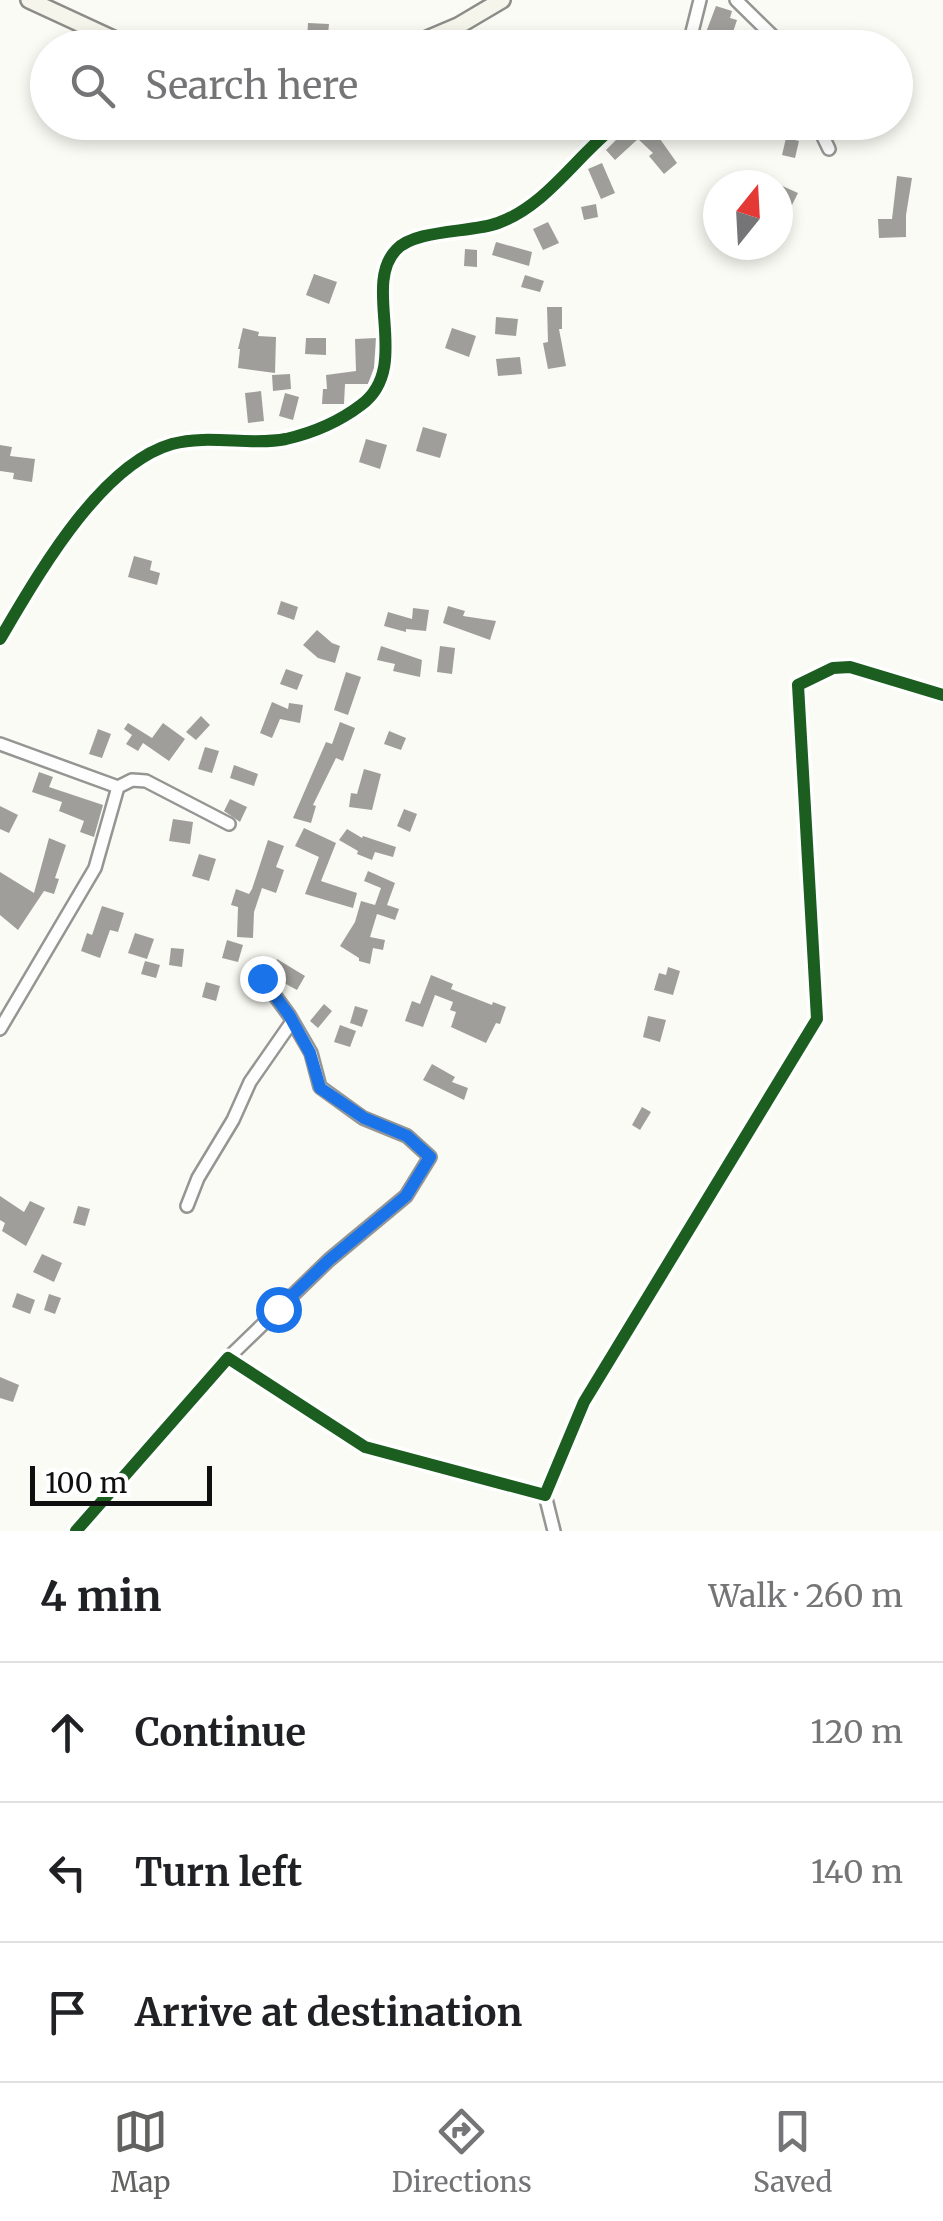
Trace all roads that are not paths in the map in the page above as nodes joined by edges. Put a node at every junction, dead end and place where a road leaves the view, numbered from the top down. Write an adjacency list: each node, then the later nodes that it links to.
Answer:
1 (29, 0): 5 (main road)
2 (502, 0): 6 (main road)
3 (700, 0): 7 (street)
4 (736, 0): 8 (street)
5 (94, 30)
6 (449, 30)
7 (692, 30)
8 (767, 30)
9 (600, 140): 12 (street)
10 (824, 140): 11 (street)
11 (829, 150)
12 (0, 638)
13 (943, 695): 22 (street)
14 (0, 744): 15 (street)
15 (118, 787): 16 (street); 19 (street)
16 (229, 824)
17 (262, 978): 18 (street)
18 (291, 1023): 20 (street); 21 (street)
19 (0, 1029)
20 (187, 1206)
21 (228, 1358): 22 (street); 23 (street)
22 (545, 1495): 24 (street)
23 (76, 1531)
24 (554, 1531)

